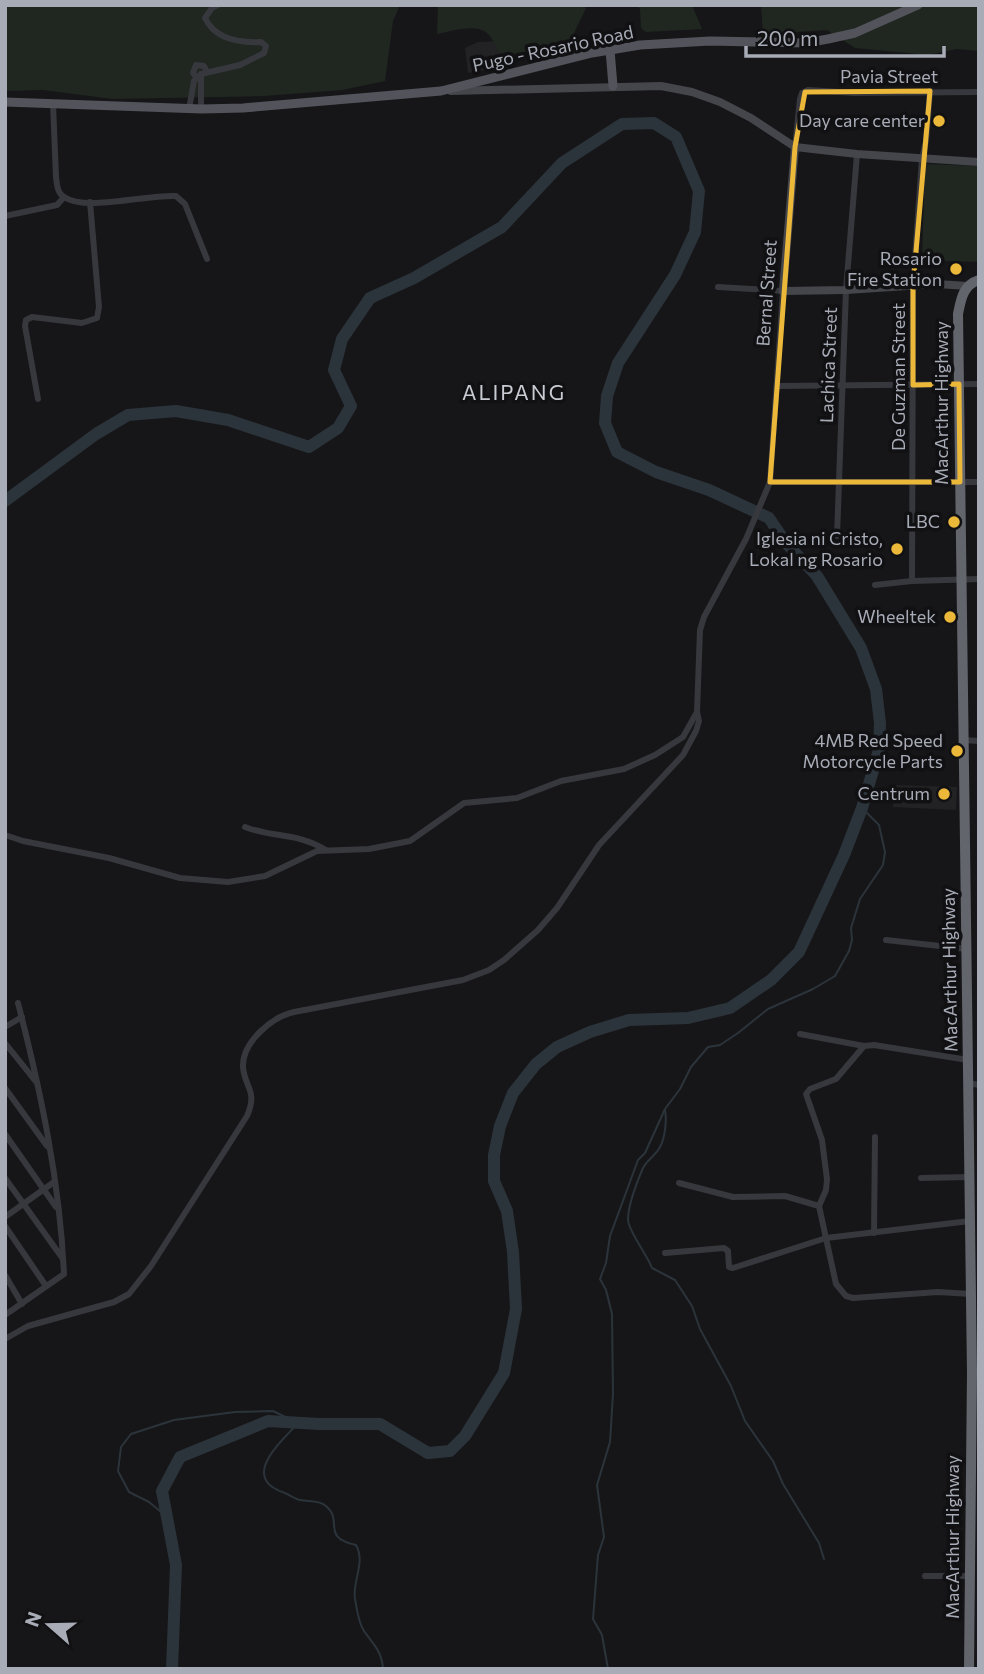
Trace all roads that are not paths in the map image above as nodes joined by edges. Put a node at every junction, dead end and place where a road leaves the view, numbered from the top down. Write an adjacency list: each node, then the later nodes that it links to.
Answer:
1 (218, 5): 4 (street)
2 (918, 5): 3 (main road, Pugo - Rosario Road)
3 (610, 50): 5 (main road); 6 (main road, Pugo - Rosario Road)
4 (202, 75): 12 (street); 13 (street)
5 (613, 86): 6 (main road, Pugo - Rosario Road); 14 (main road, Pugo - Rosario Road)
6 (441, 91): 13 (main road, Pugo - Rosario Road)
7 (930, 91): 8 (street, Pavia Street); 9 (street, Pavia Street); 16 (street, De Guzman Street)
8 (979, 92)
9 (801, 95): 14 (street, Bernal Street)
10 (5, 102): 11 (main road, Pugo - Rosario Road)
11 (53, 104): 12 (main road, Pugo - Rosario Road); 18 (street)
12 (188, 109): 13 (main road, Pugo - Rosario Road)
13 (201, 109)
14 (795, 147): 15 (main road); 26 (main road, Bernal Street)
15 (857, 154): 16 (main road); 25 (street, Lachica Street)
16 (922, 159): 17 (main road); 23 (street, De Guzman Street)
17 (979, 162)
18 (64, 197): 19 (street); 20 (street)
19 (90, 202): 21 (street); 32 (street)
20 (5, 216)
21 (207, 259)
22 (974, 283): 23 (main road); 27 (highway, MacArthur Highway)
23 (913, 286): 25 (main road); 30 (street, De Guzman Street)
24 (718, 287): 26 (street)
25 (846, 290): 26 (main road); 28 (street, Lachica Street)
26 (783, 291): 31 (street, Bernal Street)
27 (959, 383): 29 (street); 30 (street); 34 (highway, MacArthur Highway)
28 (844, 384): 30 (street); 31 (street); 36 (street, Lachica Street)
29 (979, 384)
30 (913, 385): 37 (street, De Guzman Street)
31 (777, 386): 33 (street, Bernal Street)
32 (38, 400)
33 (771, 482): 36 (street); 43 (street, Bernal Street)
34 (960, 482): 35 (street); 37 (street); 40 (highway, MacArthur Highway)
35 (979, 482)
36 (839, 483): 37 (street); 38 (street, Lachica Street)
37 (913, 483): 41 (street, De Guzman Street)
38 (837, 536)
39 (979, 579): 40 (street)
40 (962, 580): 41 (street); 44 (highway, MacArthur Highway)
41 (912, 581): 42 (street)
42 (875, 585)
43 (697, 712): 48 (street); 85 (street, Bernal Street)
44 (964, 740): 45 (street); 50 (highway, MacArthur Highway)
45 (979, 741)
46 (245, 827): 48 (street)
47 (5, 835): 48 (street)
48 (326, 850)
49 (886, 940): 50 (street)
50 (967, 949): 57 (highway, MacArthur Highway)
51 (18, 1003): 52 (street)
52 (22, 1017): 53 (street); 59 (street)
53 (5, 1027)
54 (800, 1034): 56 (street)
55 (5, 1043): 59 (street)
56 (864, 1046): 57 (street); 71 (street)
57 (968, 1060): 58 (highway, MacArthur Highway)
58 (974, 1084): 64 (highway, MacArthur Highway)
59 (39, 1085): 63 (street)
60 (5, 1088): 63 (street)
61 (5, 1134): 69 (street)
62 (876, 1136): 76 (street)
63 (48, 1147): 67 (street)
64 (969, 1177): 66 (street); 74 (highway, MacArthur Highway)
65 (5, 1178): 70 (street)
66 (921, 1178)
67 (54, 1182): 69 (street); 72 (street)
68 (679, 1183): 71 (street)
69 (44, 1190): 70 (street); 72 (street)
70 (23, 1204): 73 (street); 79 (street)
71 (820, 1206): 77 (street)
72 (57, 1208): 79 (street)
73 (5, 1217)
74 (970, 1221): 76 (street); 82 (highway, MacArthur Highway)
75 (5, 1226): 81 (street)
76 (874, 1233): 77 (street)
77 (826, 1238): 78 (street); 82 (street)
78 (665, 1253)
79 (63, 1260): 81 (street)
80 (5, 1275): 83 (street)
81 (46, 1286): 83 (street)
82 (971, 1294): 86 (highway, MacArthur Highway)
83 (22, 1304): 84 (street)
84 (5, 1315)
85 (5, 1339)
86 (975, 1372): 87 (highway, MacArthur Highway)
87 (975, 1494): 88 (highway, MacArthur Highway)
88 (974, 1556): 90 (highway, MacArthur Highway)
89 (925, 1576): 90 (street)
90 (970, 1576): 91 (highway, MacArthur Highway)
91 (969, 1669)

